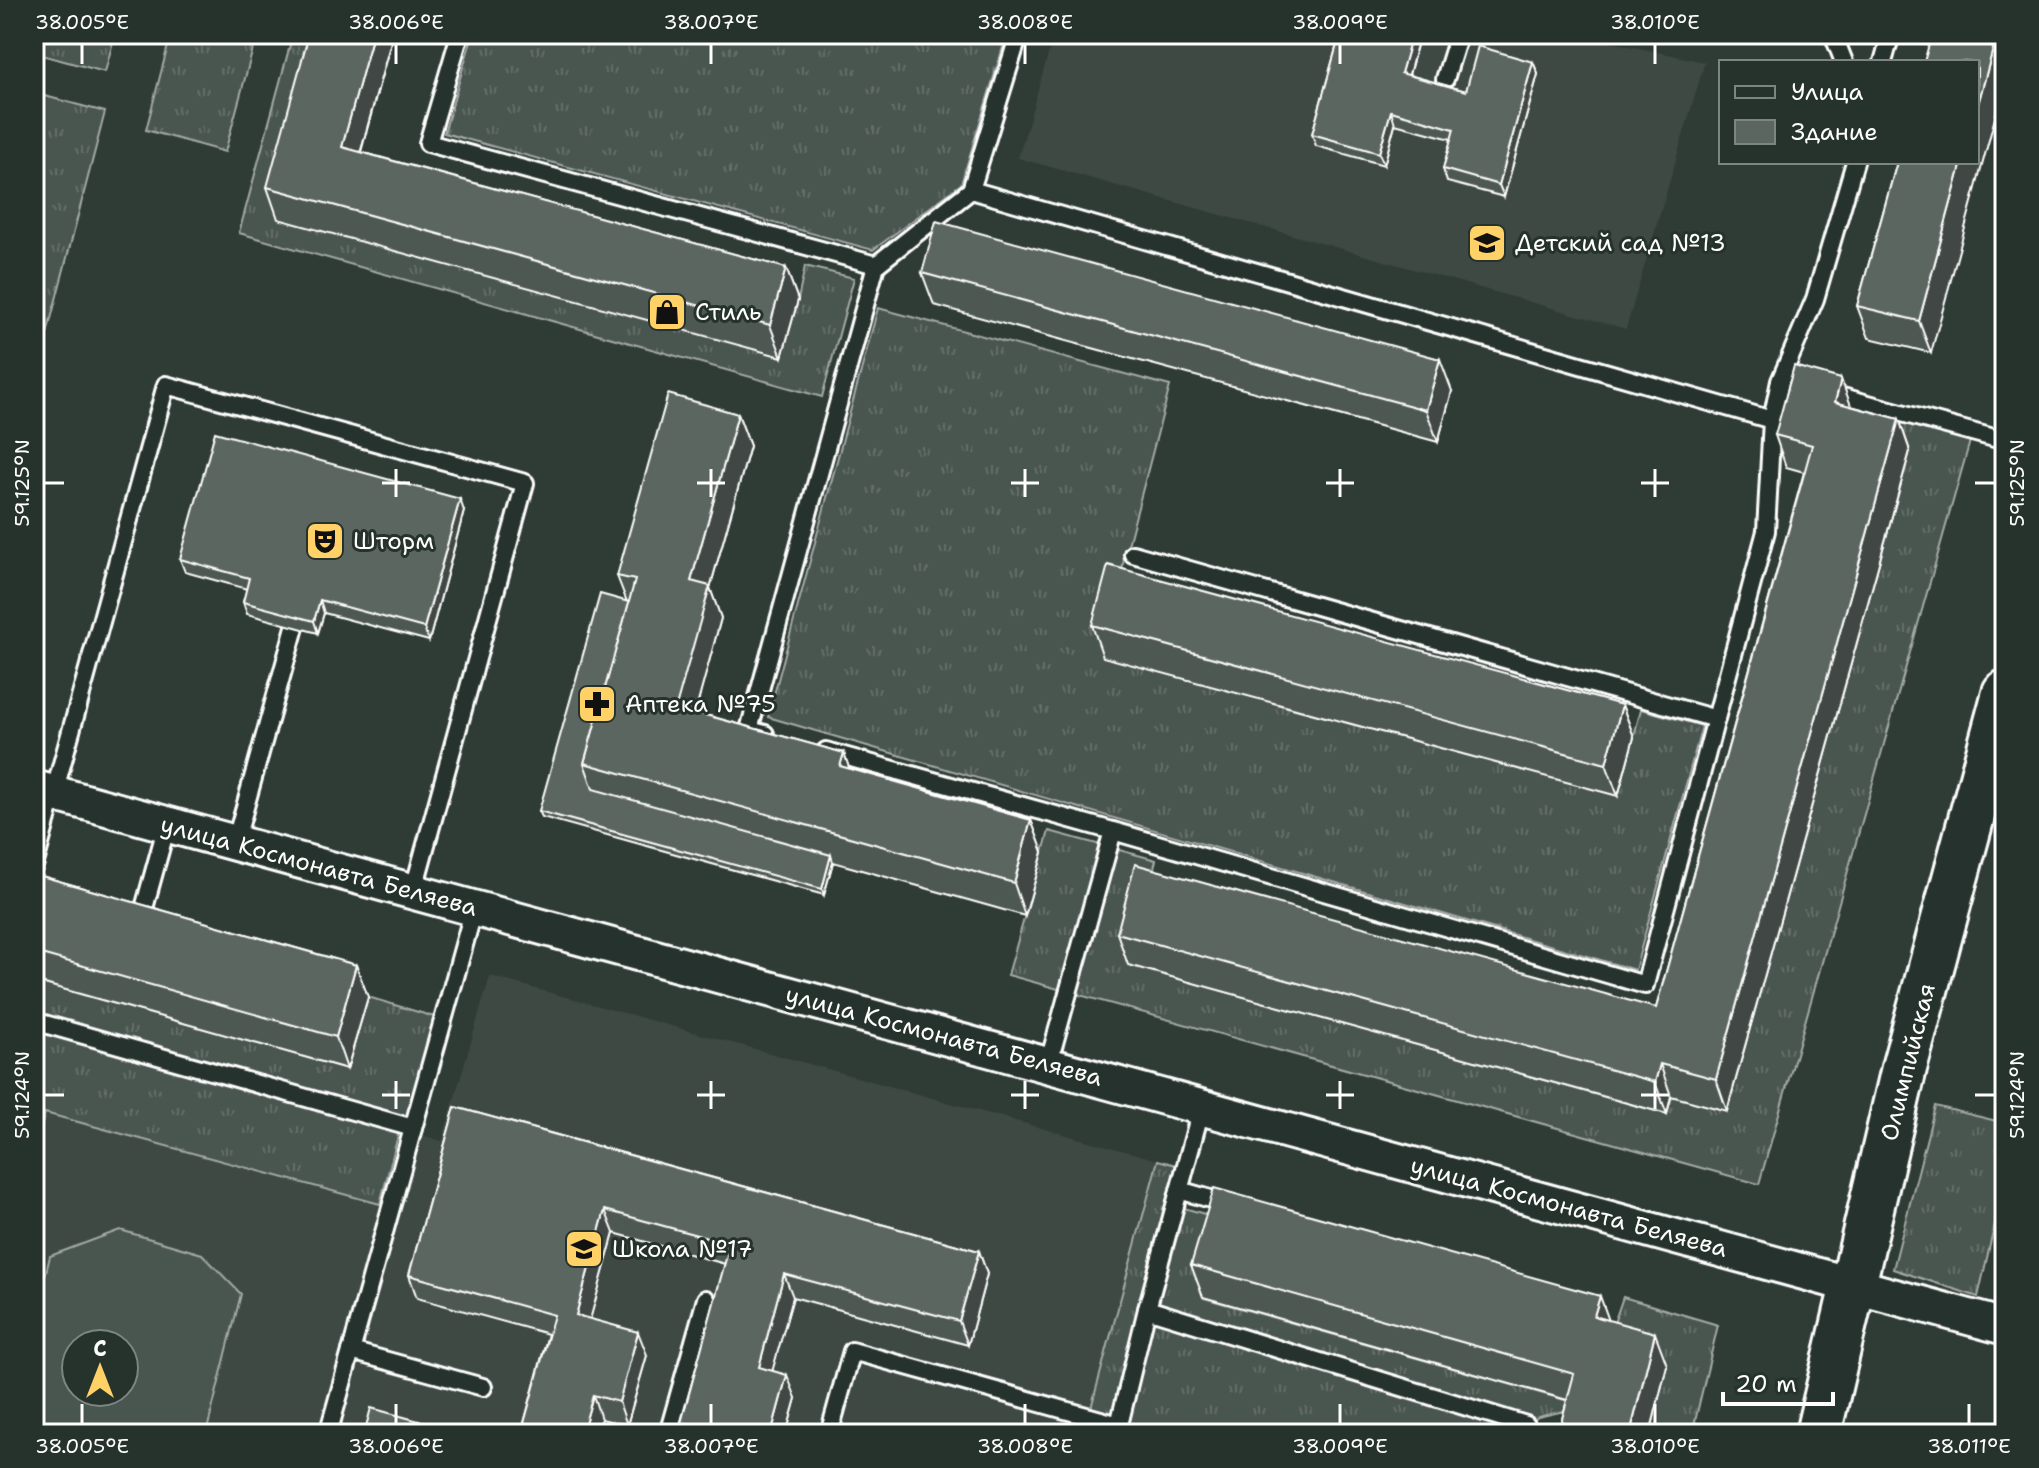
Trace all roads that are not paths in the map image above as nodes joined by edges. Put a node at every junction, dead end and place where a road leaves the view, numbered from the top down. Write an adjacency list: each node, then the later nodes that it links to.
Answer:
1 (460, 34): 11 (lane)
2 (1019, 34): 10 (lane)
3 (1459, 34): 8 (lane)
4 (1833, 34): 6 (lane)
5 (1891, 34): 7 (lane)
6 (1843, 60)
7 (1884, 60)
8 (1445, 79)
9 (1854, 164): 12 (lane)
10 (971, 190): 11 (lane); 13 (lane)
11 (876, 265): 19 (lane)
12 (1795, 384): 13 (lane); 14 (lane)
13 (1772, 420): 18 (lane)
14 (2005, 441)
15 (1133, 554): 18 (lane)
16 (295, 627): 24 (lane)
17 (2005, 693): 35 (main road, Олимпийская)
18 (1716, 719): 23 (lane)
19 (777, 738)
20 (805, 746): 23 (lane)
21 (44, 791): 22 (street, улица Космонавта Беляева); 25 (lane); 26 (lane)
22 (167, 825): 24 (street, улица Космонавта Беляева); 28 (lane)
23 (1113, 831): 30 (lane)
24 (235, 843): 26 (street, улица Космонавта Беляева)
25 (34, 866)
26 (413, 892): 27 (street, улица Космонавта Беляева)
27 (474, 909): 30 (street, улица Космонавта Беляева); 32 (lane)
28 (138, 933)
29 (34, 1021): 32 (lane)
30 (1048, 1065): 31 (street, улица Космонавта Беляева)
31 (1202, 1106): 33 (lane); 35 (street, улица Космонавта Беляева)
32 (413, 1128): 39 (lane)
33 (1179, 1190): 34 (lane); 37 (lane)
34 (1256, 1211)
35 (1854, 1285): 38 (street, улица Космонавта Беляева); 46 (main road, Олимпийская)
36 (706, 1299): 43 (lane)
37 (1147, 1309): 41 (lane); 45 (lane)
38 (2005, 1327)
39 (351, 1351): 40 (lane); 42 (lane)
40 (483, 1387)
41 (1120, 1430): 44 (lane)
42 (328, 1434)
43 (668, 1434)
44 (829, 1434)
45 (1523, 1434)
46 (1818, 1434)

